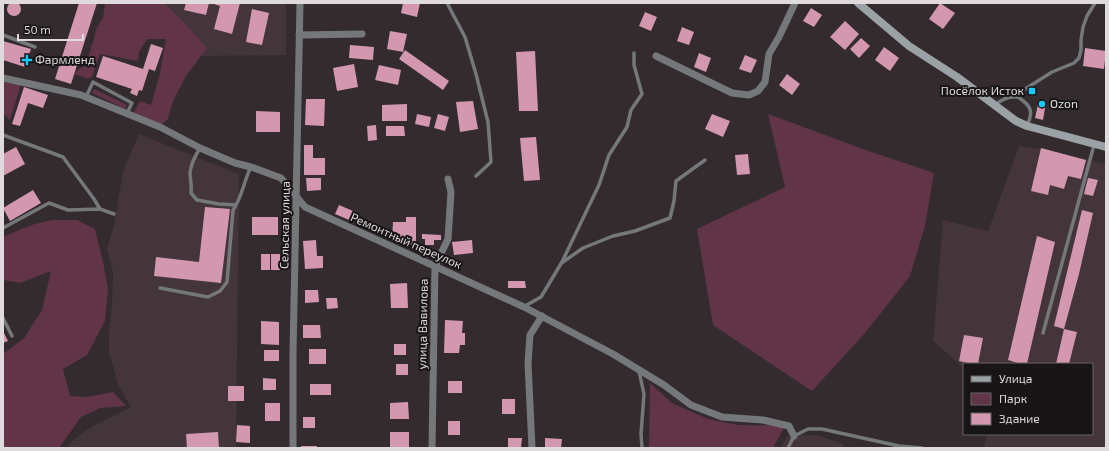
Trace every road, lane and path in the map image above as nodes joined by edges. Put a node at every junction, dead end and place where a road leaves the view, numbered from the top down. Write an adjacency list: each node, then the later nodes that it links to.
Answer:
1 (300, 3): 8 (street, Сельская улица)
2 (447, 3): 24 (lane)
3 (795, 3): 11 (street)
4 (858, 3): 15 (street)
5 (1094, 3): 13 (lane)
6 (362, 34): 8 (street)
7 (3, 35): 9 (lane)
8 (299, 36): 26 (street, Сельская улица)
9 (35, 47)
10 (634, 53): 31 (lane)
11 (656, 56)
12 (3, 78): 14 (street, Ремонтный переулок)
13 (1014, 96): 15 (lane); 17 (lane)
14 (86, 97): 16 (street, Ремонтный переулок); 16 (lane)
15 (994, 105): 17 (street)
16 (127, 114): 21 (street, Ремонтный переулок)
17 (1027, 126): 19 (street)
18 (3, 135): 28 (lane)
19 (1095, 144): 20 (street); 37 (lane)
20 (1106, 147)
21 (200, 148): 23 (street, Ремонтный переулок); 27 (lane)
22 (704, 160): 31 (lane)
23 (251, 167): 26 (street, Ремонтный переулок); 27 (lane)
24 (476, 176)
25 (448, 179): 32 (street, улица Вавилова)
26 (296, 196): 32 (street, Ремонтный переулок); 41 (street, Сельская улица)
27 (236, 205): 33 (lane)
28 (100, 209): 29 (lane); 30 (lane)
29 (114, 214)
30 (3, 228)
31 (562, 262): 34 (lane)
32 (435, 266): 34 (street, Ремонтный переулок); 42 (street, улица Вавилова)
33 (160, 288)
34 (524, 307): 35 (street, Ремонтный переулок)
35 (542, 316): 39 (street, Ремонтный переулок); 43 (street)
36 (3, 318): 38 (lane)
37 (1043, 333)
38 (12, 336)
39 (639, 370): 40 (street, Ремонтный переулок); 44 (lane)
40 (794, 436): 45 (lane); 46 (lane)
41 (293, 448)
42 (432, 448)
43 (532, 448)
44 (642, 448)
45 (788, 448)
46 (922, 448)

